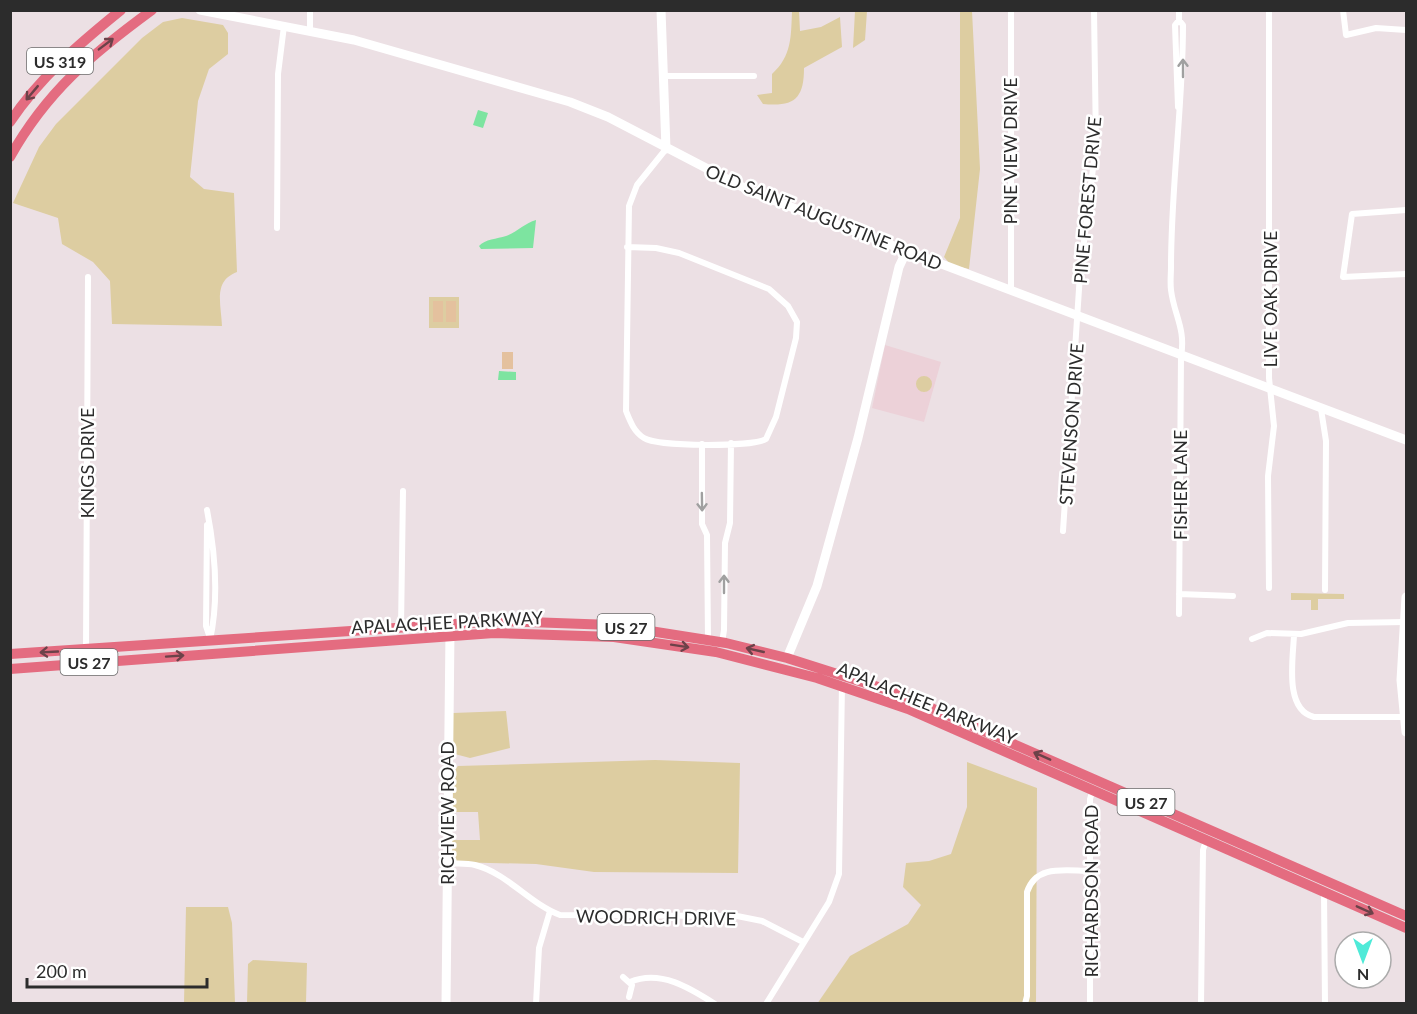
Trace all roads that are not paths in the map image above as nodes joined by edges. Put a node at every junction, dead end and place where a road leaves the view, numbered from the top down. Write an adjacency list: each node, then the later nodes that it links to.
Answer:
1 (108, 10): 12 (main road)
2 (121, 10): 12 (main road, US 319)
3 (152, 10): 20 (main road, US 319, one-way to 3)
4 (200, 10): 13 (street, OLD SAINT AUGUSTINE ROAD)
5 (310, 10): 15 (street)
6 (661, 10): 16 (street)
7 (1011, 10): 27 (street, PINE VIEW DRIVE)
8 (1094, 10): 28 (street, PINE FOREST DRIVE)
9 (1179, 10): 29 (street, FISHER LANE)
10 (1269, 10): 30 (street, LIVE OAK DRIVE)
11 (1343, 10): 14 (street)
12 (102, 26): 18 (main road, US 319, one-way to 18)
13 (284, 26): 15 (street, OLD SAINT AUGUSTINE ROAD); 22 (street)
14 (1407, 30)
15 (310, 31): 19 (street, OLD SAINT AUGUSTINE ROAD)
16 (662, 76): 17 (street); 19 (street)
17 (754, 76)
18 (10, 123)
19 (666, 149): 23 (street); 24 (street, OLD SAINT AUGUSTINE ROAD)
20 (10, 157)
21 (1407, 210): 25 (street)
22 (277, 228)
23 (627, 247): 33 (street); 34 (street)
24 (907, 250): 27 (street, OLD SAINT AUGUSTINE ROAD); 61 (street)
25 (1407, 274)
26 (88, 277): 58 (street, KINGS DRIVE)
27 (1011, 291): 28 (street, OLD SAINT AUGUSTINE ROAD)
28 (1078, 317): 29 (street, OLD SAINT AUGUSTINE ROAD); 36 (street, STEVENSON DRIVE)
29 (1181, 356): 30 (street, OLD SAINT AUGUSTINE ROAD); 39 (street, FISHER LANE)
30 (1271, 390): 31 (street, OLD SAINT AUGUSTINE ROAD); 37 (street, LIVE OAK DRIVE)
31 (1321, 409): 32 (street, OLD SAINT AUGUSTINE ROAD); 38 (street)
32 (1407, 440)
33 (731, 443): 34 (street); 55 (street, one-way to 33)
34 (702, 444): 53 (street, one-way to 53)
35 (403, 491): 46 (street)
36 (1063, 531)
37 (1269, 588)
38 (1325, 590)
39 (1179, 594): 40 (street); 42 (street, FISHER LANE)
40 (1233, 596)
41 (1407, 597): 43 (street)
42 (1179, 614)
43 (1405, 622): 50 (street); 65 (street)
44 (452, 623): 45 (main road, APALACHEE PARKWAY / US 27); 46 (main road, APALACHEE PARKWAY / US 27); 47 (street, RICHVIEW ROAD)
45 (595, 624): 48 (main road); 53 (main road, APALACHEE PARKWAY / US 27)
46 (401, 628): 49 (main road, APALACHEE PARKWAY / US 27)
47 (449, 634): 48 (main road, APALACHEE PARKWAY / US 27); 54 (main road, APALACHEE PARKWAY / US 27); 70 (street, RICHVIEW ROAD)
48 (573, 634): 55 (main road, APALACHEE PARKWAY / US 27, one-way to 55)
49 (302, 635): 52 (main road, APALACHEE PARKWAY / US 27); 54 (main road); 57 (main road)
50 (1294, 635): 51 (street); 65 (street)
51 (1252, 639)
52 (210, 640): 52 (street); 56 (main road, APALACHEE PARKWAY / US 27); 59 (main road)
53 (707, 640): 55 (main road, APALACHEE PARKWAY / US 27)
54 (315, 645): 57 (main road, APALACHEE PARKWAY / US 27)
55 (719, 647): 61 (main road, APALACHEE PARKWAY / US 27, one-way to 55); 64 (main road, APALACHEE PARKWAY / US 27)
56 (102, 648): 58 (main road, APALACHEE PARKWAY / US 27); 62 (main road)
57 (278, 648): 59 (main road, APALACHEE PARKWAY / US 27)
58 (87, 650): 60 (main road, APALACHEE PARKWAY / US 27, one-way to 60)
59 (211, 653): 62 (main road, APALACHEE PARKWAY / US 27, one-way to 59)
60 (10, 654)
61 (787, 658): 64 (main road, APALACHEE PARKWAY / US 27)
62 (93, 662): 63 (main road, APALACHEE PARKWAY / US 27)
63 (10, 669)
64 (842, 680): 67 (main road, APALACHEE PARKWAY / US 27); 79 (street)
65 (1404, 717): 66 (street)
66 (1406, 731)
67 (1094, 784): 68 (main road, APALACHEE PARKWAY / US 27); 69 (main road, APALACHEE PARKWAY / US 27); 73 (street, RICHARDSON ROAD)
68 (1221, 835): 69 (main road); 71 (main road, APALACHEE PARKWAY / US 27)
69 (1206, 840): 72 (main road, APALACHEE PARKWAY / US 27); 89 (street)
70 (447, 863): 76 (street, WOODRICH DRIVE); 83 (street, RICHVIEW ROAD)
71 (1292, 866): 72 (main road); 74 (main road); 77 (main road, APALACHEE PARKWAY / US 27)
72 (1275, 870): 74 (main road, APALACHEE PARKWAY / US 27)
73 (1090, 871): 87 (street); 88 (street, RICHARDSON ROAD)
74 (1295, 879): 75 (main road, APALACHEE PARKWAY / US 27)
75 (1324, 892): 78 (main road, APALACHEE PARKWAY / US 27, one-way to 78); 90 (street)
76 (550, 911): 79 (street, WOODRICH DRIVE); 84 (street)
77 (1407, 916)
78 (1407, 928)
79 (803, 942): 86 (street)
80 (623, 977): 81 (street)
81 (630, 982): 82 (street); 85 (street)
82 (629, 997)
83 (446, 1004)
84 (536, 1004)
85 (715, 1004)
86 (766, 1004)
87 (1025, 1004)
88 (1090, 1004)
89 (1201, 1004)
90 (1324, 1004)

